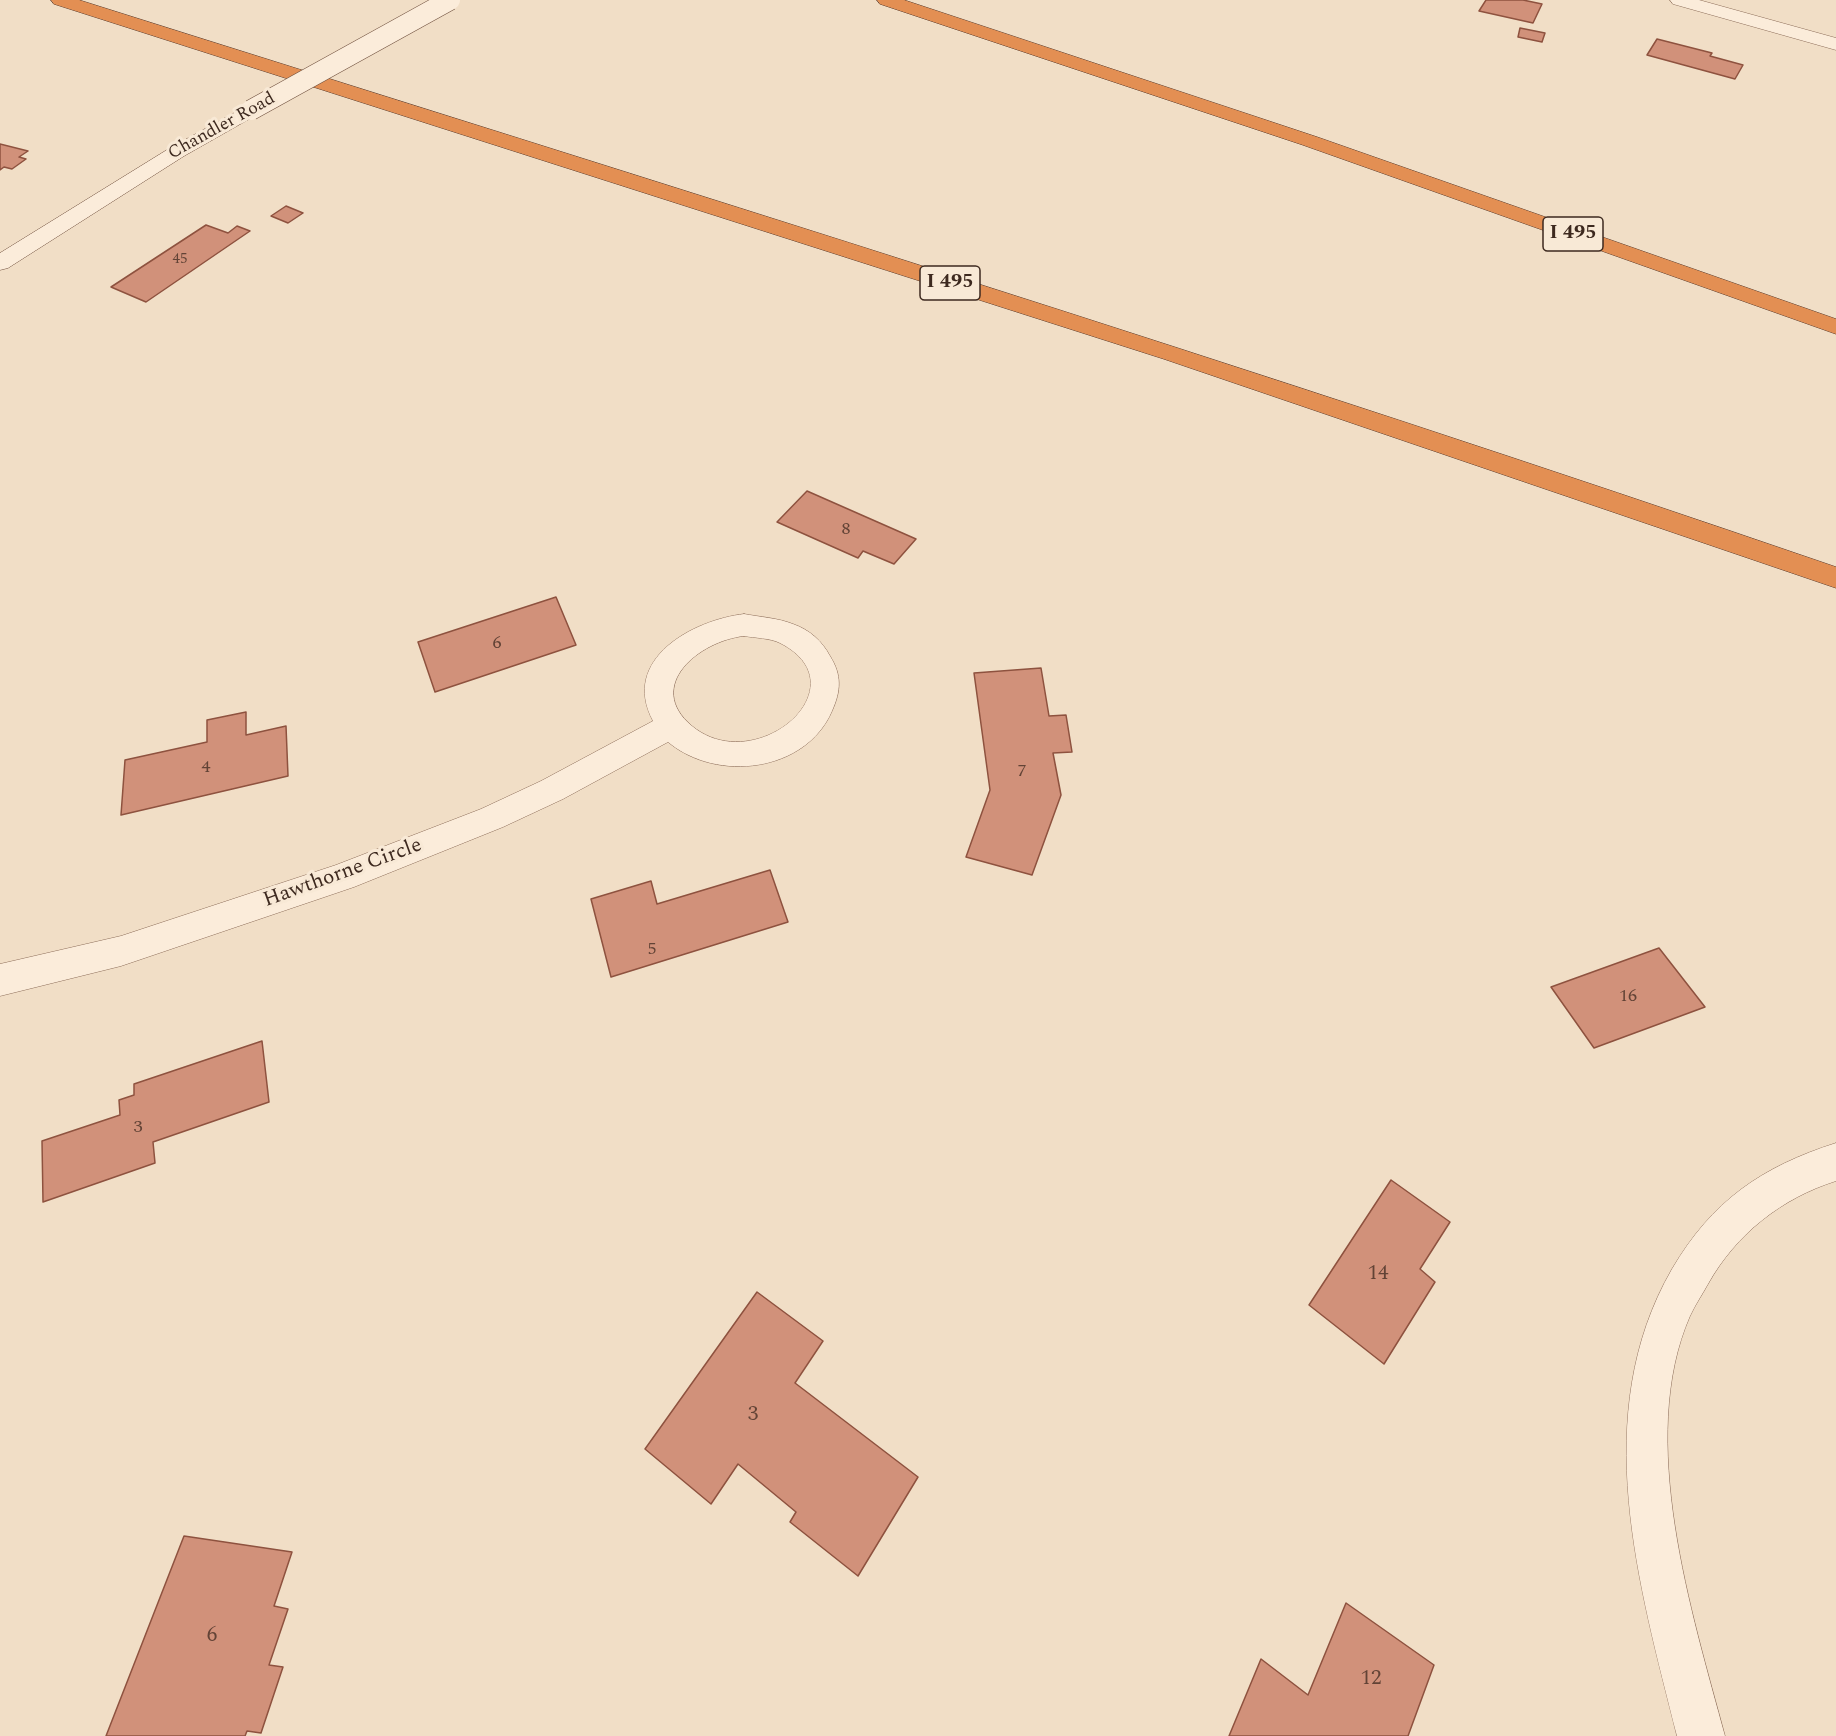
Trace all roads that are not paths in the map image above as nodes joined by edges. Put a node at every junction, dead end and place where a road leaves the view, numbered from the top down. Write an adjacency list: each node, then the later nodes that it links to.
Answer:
1 (60, 0): 8 (highway, I 495)
2 (450, 0): 6 (street, Chandler Road, bridge)
3 (886, 0): 7 (highway, I 495)
4 (1678, 0): 5 (street)
5 (1836, 44)
6 (0, 263)
7 (1836, 327)
8 (1836, 578)
9 (671, 726): 9 (street); 10 (street, Hawthorne Circle)
10 (0, 980)
11 (1836, 1162): 12 (street)
12 (1701, 1736)

